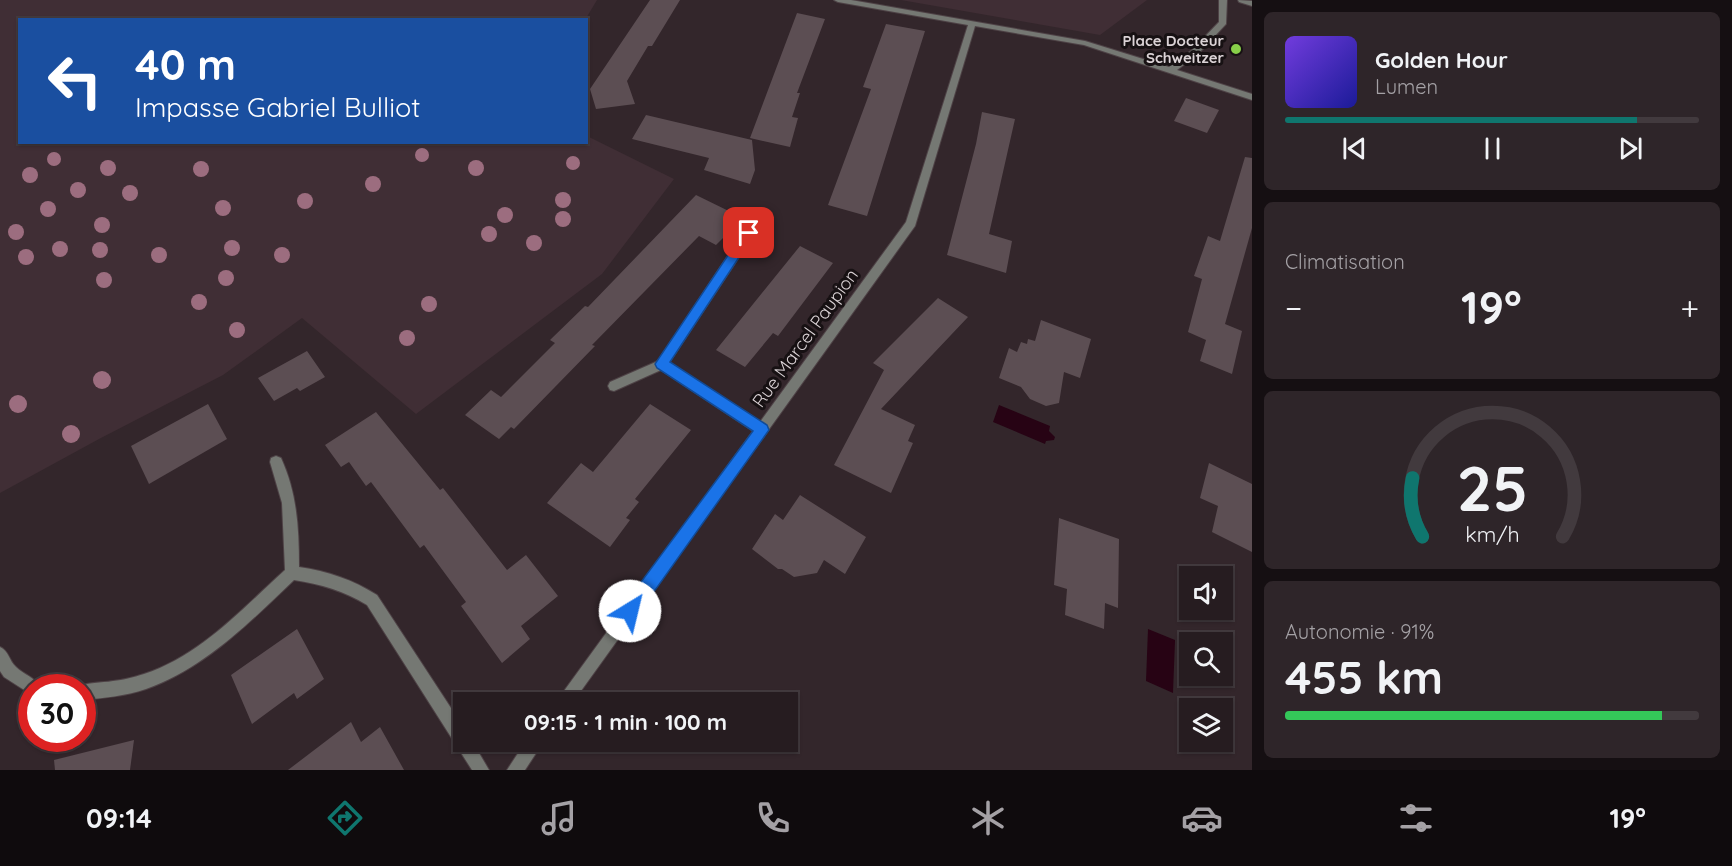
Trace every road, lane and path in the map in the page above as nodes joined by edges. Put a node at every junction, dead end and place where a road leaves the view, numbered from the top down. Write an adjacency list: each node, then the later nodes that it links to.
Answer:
1 (838, 0): 5 (street)
2 (1223, 0): 6 (street)
3 (1242, 0): 4 (street)
4 (1252, 4)
5 (972, 24): 6 (street); 11 (street, Rue Marcel Paupion)
6 (1171, 70): 7 (street)
7 (1252, 97)
8 (749, 233): 9 (street)
9 (662, 364): 10 (street); 11 (street)
10 (615, 386)
11 (762, 430): 17 (street, Rue Marcel Paupion)
12 (276, 462): 13 (street)
13 (292, 573): 16 (street); 19 (street)
14 (0, 655): 15 (street)
15 (18, 678)
16 (96, 692)
17 (571, 692)
18 (528, 752): 20 (street)
19 (481, 770)
20 (515, 770)

